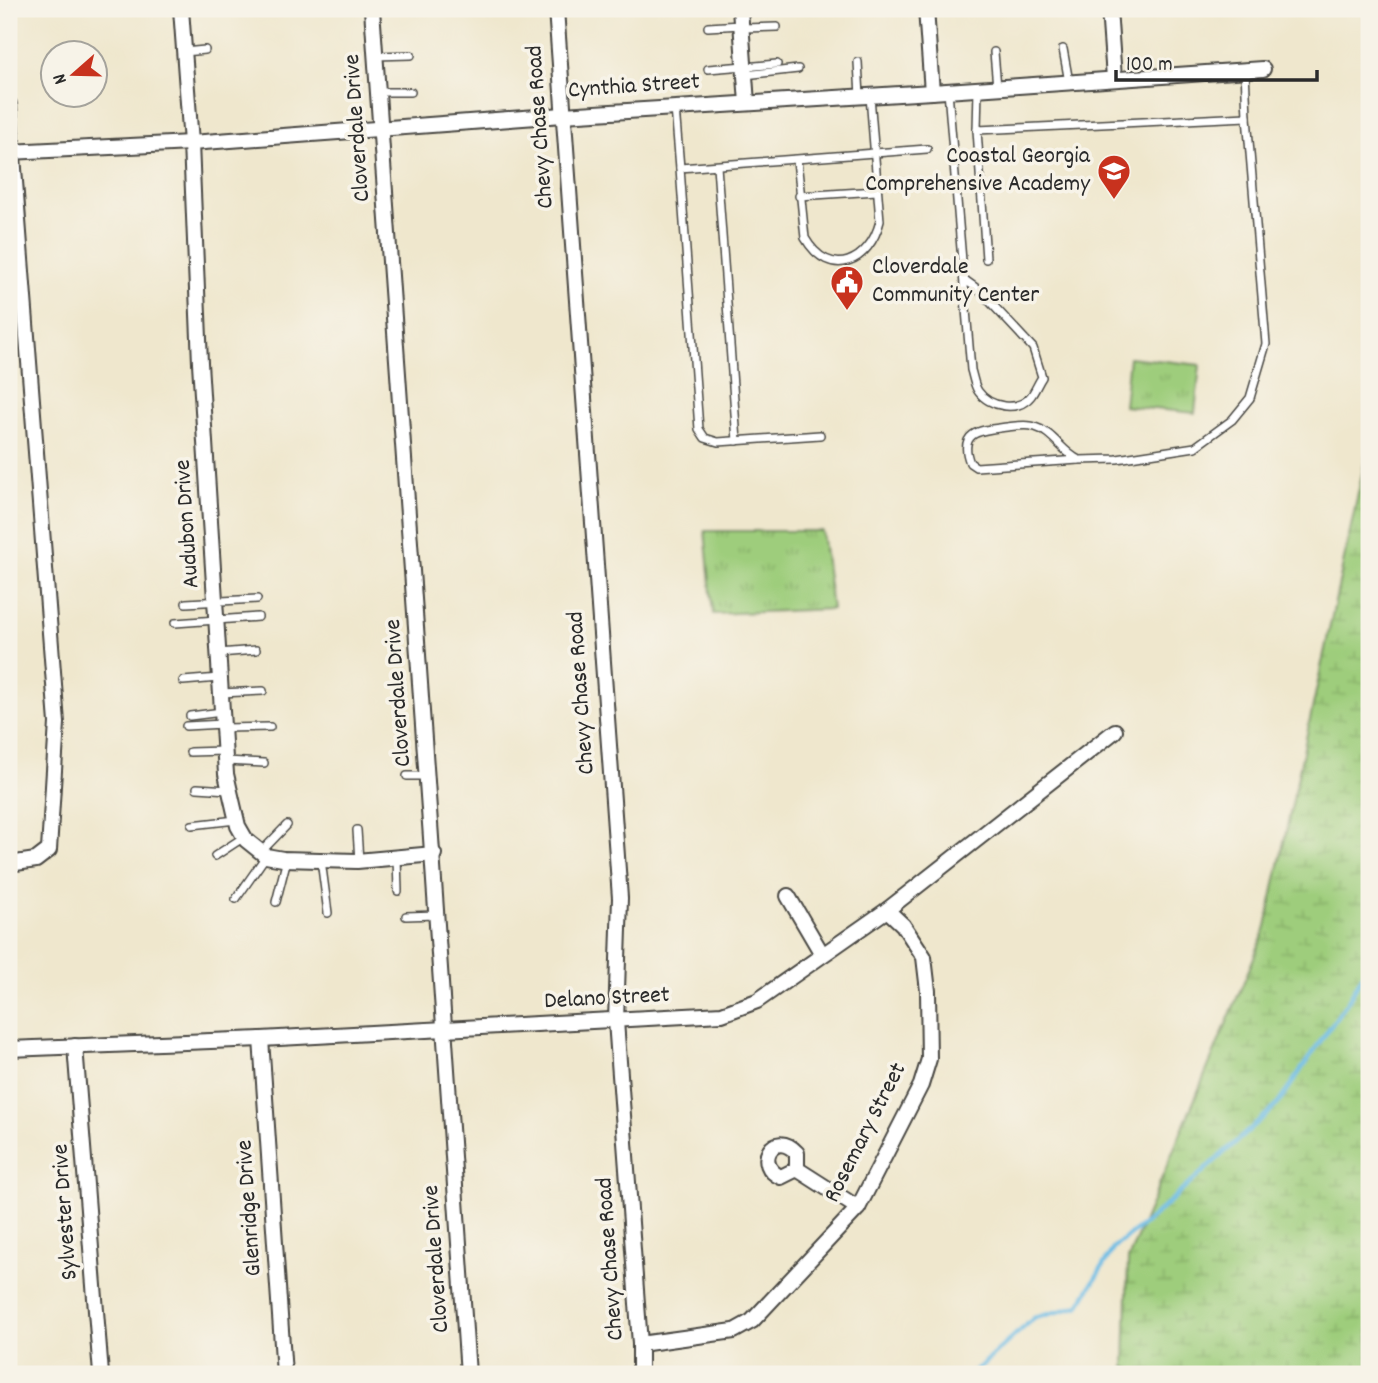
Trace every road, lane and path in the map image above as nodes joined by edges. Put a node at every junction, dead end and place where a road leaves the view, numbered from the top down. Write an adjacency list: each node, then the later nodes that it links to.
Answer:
1 (181, 9): 12 (street, Audubon Drive)
2 (372, 9): 14 (street, Cloverdale Drive)
3 (556, 9): 35 (street, Chevy Chase Road)
4 (740, 9): 7 (street)
5 (926, 9): 30 (street)
6 (1109, 9): 23 (street)
7 (741, 26): 8 (lane); 9 (lane); 19 (street)
8 (708, 27)
9 (777, 27)
10 (1063, 49): 24 (lane)
11 (205, 50): 12 (lane)
12 (184, 52): 39 (street, Audubon Drive)
13 (994, 52): 25 (lane)
14 (375, 55): 15 (lane); 28 (street, Cloverdale Drive)
15 (411, 55)
16 (858, 62): 31 (lane)
17 (777, 64): 19 (lane)
18 (708, 69): 19 (lane)
19 (744, 69): 20 (lane); 32 (street)
20 (798, 69)
21 (1262, 69): 22 (street, Cynthia Street)
22 (1245, 70): 23 (street, Cynthia Street); 36 (lane)
23 (1114, 78): 24 (street, Cynthia Street)
24 (1069, 82): 25 (street, Cynthia Street)
25 (997, 87): 26 (street, Cynthia Street)
26 (978, 89): 27 (street, Cynthia Street); 38 (lane)
27 (948, 91): 30 (street, Cynthia Street); 49 (lane)
28 (378, 92): 29 (lane); 37 (street, Cloverdale Drive)
29 (411, 92)
30 (932, 92): 31 (street, Cynthia Street)
31 (865, 96): 32 (street, Cynthia Street); 42 (lane)
32 (747, 103): 34 (street, Cynthia Street)
33 (9, 104): 41 (street)
34 (675, 108): 35 (street, Cynthia Street); 45 (lane)
35 (563, 115): 37 (street, Cynthia Street); 99 (street, Chevy Chase Road)
36 (1247, 117): 38 (lane); 52 (lane)
37 (381, 128): 39 (street, Cynthia Street); 74 (street, Cloverdale Drive)
38 (977, 130): 48 (lane)
39 (191, 143): 41 (street, Cynthia Street); 55 (street, Audubon Drive)
40 (927, 149): 42 (lane)
41 (10, 152): 89 (street)
42 (873, 153): 43 (lane); 46 (lane)
43 (797, 160): 44 (lane); 47 (lane)
44 (717, 166): 45 (lane); 51 (lane)
45 (680, 167): 51 (lane)
46 (877, 191): 47 (lane); 47 (lane)
47 (799, 197)
48 (986, 259)
49 (965, 280): 49 (lane)
50 (820, 435): 51 (lane)
51 (737, 441)
52 (1079, 460): 52 (lane)
53 (257, 599): 55 (lane)
54 (186, 603): 55 (lane)
55 (215, 603): 57 (street, Audubon Drive)
56 (258, 617): 57 (lane)
57 (216, 620): 58 (lane); 60 (street, Audubon Drive)
58 (175, 623)
59 (256, 650): 60 (lane)
60 (219, 653): 61 (street, Audubon Drive)
61 (220, 677): 62 (lane); 64 (street, Audubon Drive)
62 (183, 681)
63 (264, 691): 64 (lane)
64 (221, 693): 66 (street, Audubon Drive)
65 (190, 716): 66 (lane)
66 (223, 721): 67 (lane); 68 (lane); 71 (street, Audubon Drive)
67 (186, 726)
68 (270, 727)
69 (1115, 731): 94 (street, Delano Street)
70 (190, 752): 71 (lane)
71 (225, 756): 72 (lane); 76 (street, Audubon Drive)
72 (264, 763)
73 (407, 776): 74 (lane)
74 (428, 776): 83 (street, Cloverdale Drive)
75 (197, 788): 76 (lane)
76 (229, 790): 77 (street, Audubon Drive)
77 (236, 820): 78 (lane); 81 (street, Audubon Drive)
78 (192, 825)
79 (286, 825): 82 (lane)
80 (357, 830): 88 (lane)
81 (244, 837): 82 (street, Audubon Drive); 84 (lane)
82 (264, 854): 86 (street); 92 (lane)
83 (434, 854): 85 (street); 96 (street, Cloverdale Drive)
84 (215, 856)
85 (397, 857): 88 (street); 90 (lane)
86 (287, 859): 87 (street); 93 (lane)
87 (321, 860): 88 (street); 95 (lane)
88 (359, 861)
89 (9, 863)
90 (398, 891)
91 (788, 897): 98 (street)
92 (236, 899)
93 (276, 902)
94 (887, 910): 98 (street, Delano Street); 105 (street, Rosemary Street)
95 (328, 913)
96 (437, 915): 97 (lane); 100 (street, Cloverdale Drive)
97 (406, 916)
98 (822, 954): 99 (street, Delano Street)
99 (616, 1021): 100 (street, Delano Street); 106 (street, Chevy Chase Road)
100 (443, 1029): 101 (street, Delano Street); 109 (street, Cloverdale Drive)
101 (261, 1039): 102 (street, Delano Street); 108 (street, Glenridge Drive)
102 (75, 1046): 103 (street, Delano Street); 107 (street, Sylvester Drive)
103 (9, 1049)
104 (797, 1169): 105 (street)
105 (858, 1208): 106 (street, Rosemary Street)
106 (640, 1344): 110 (street, Chevy Chase Road)
107 (101, 1374)
108 (284, 1374)
109 (468, 1374)
110 (640, 1374)

